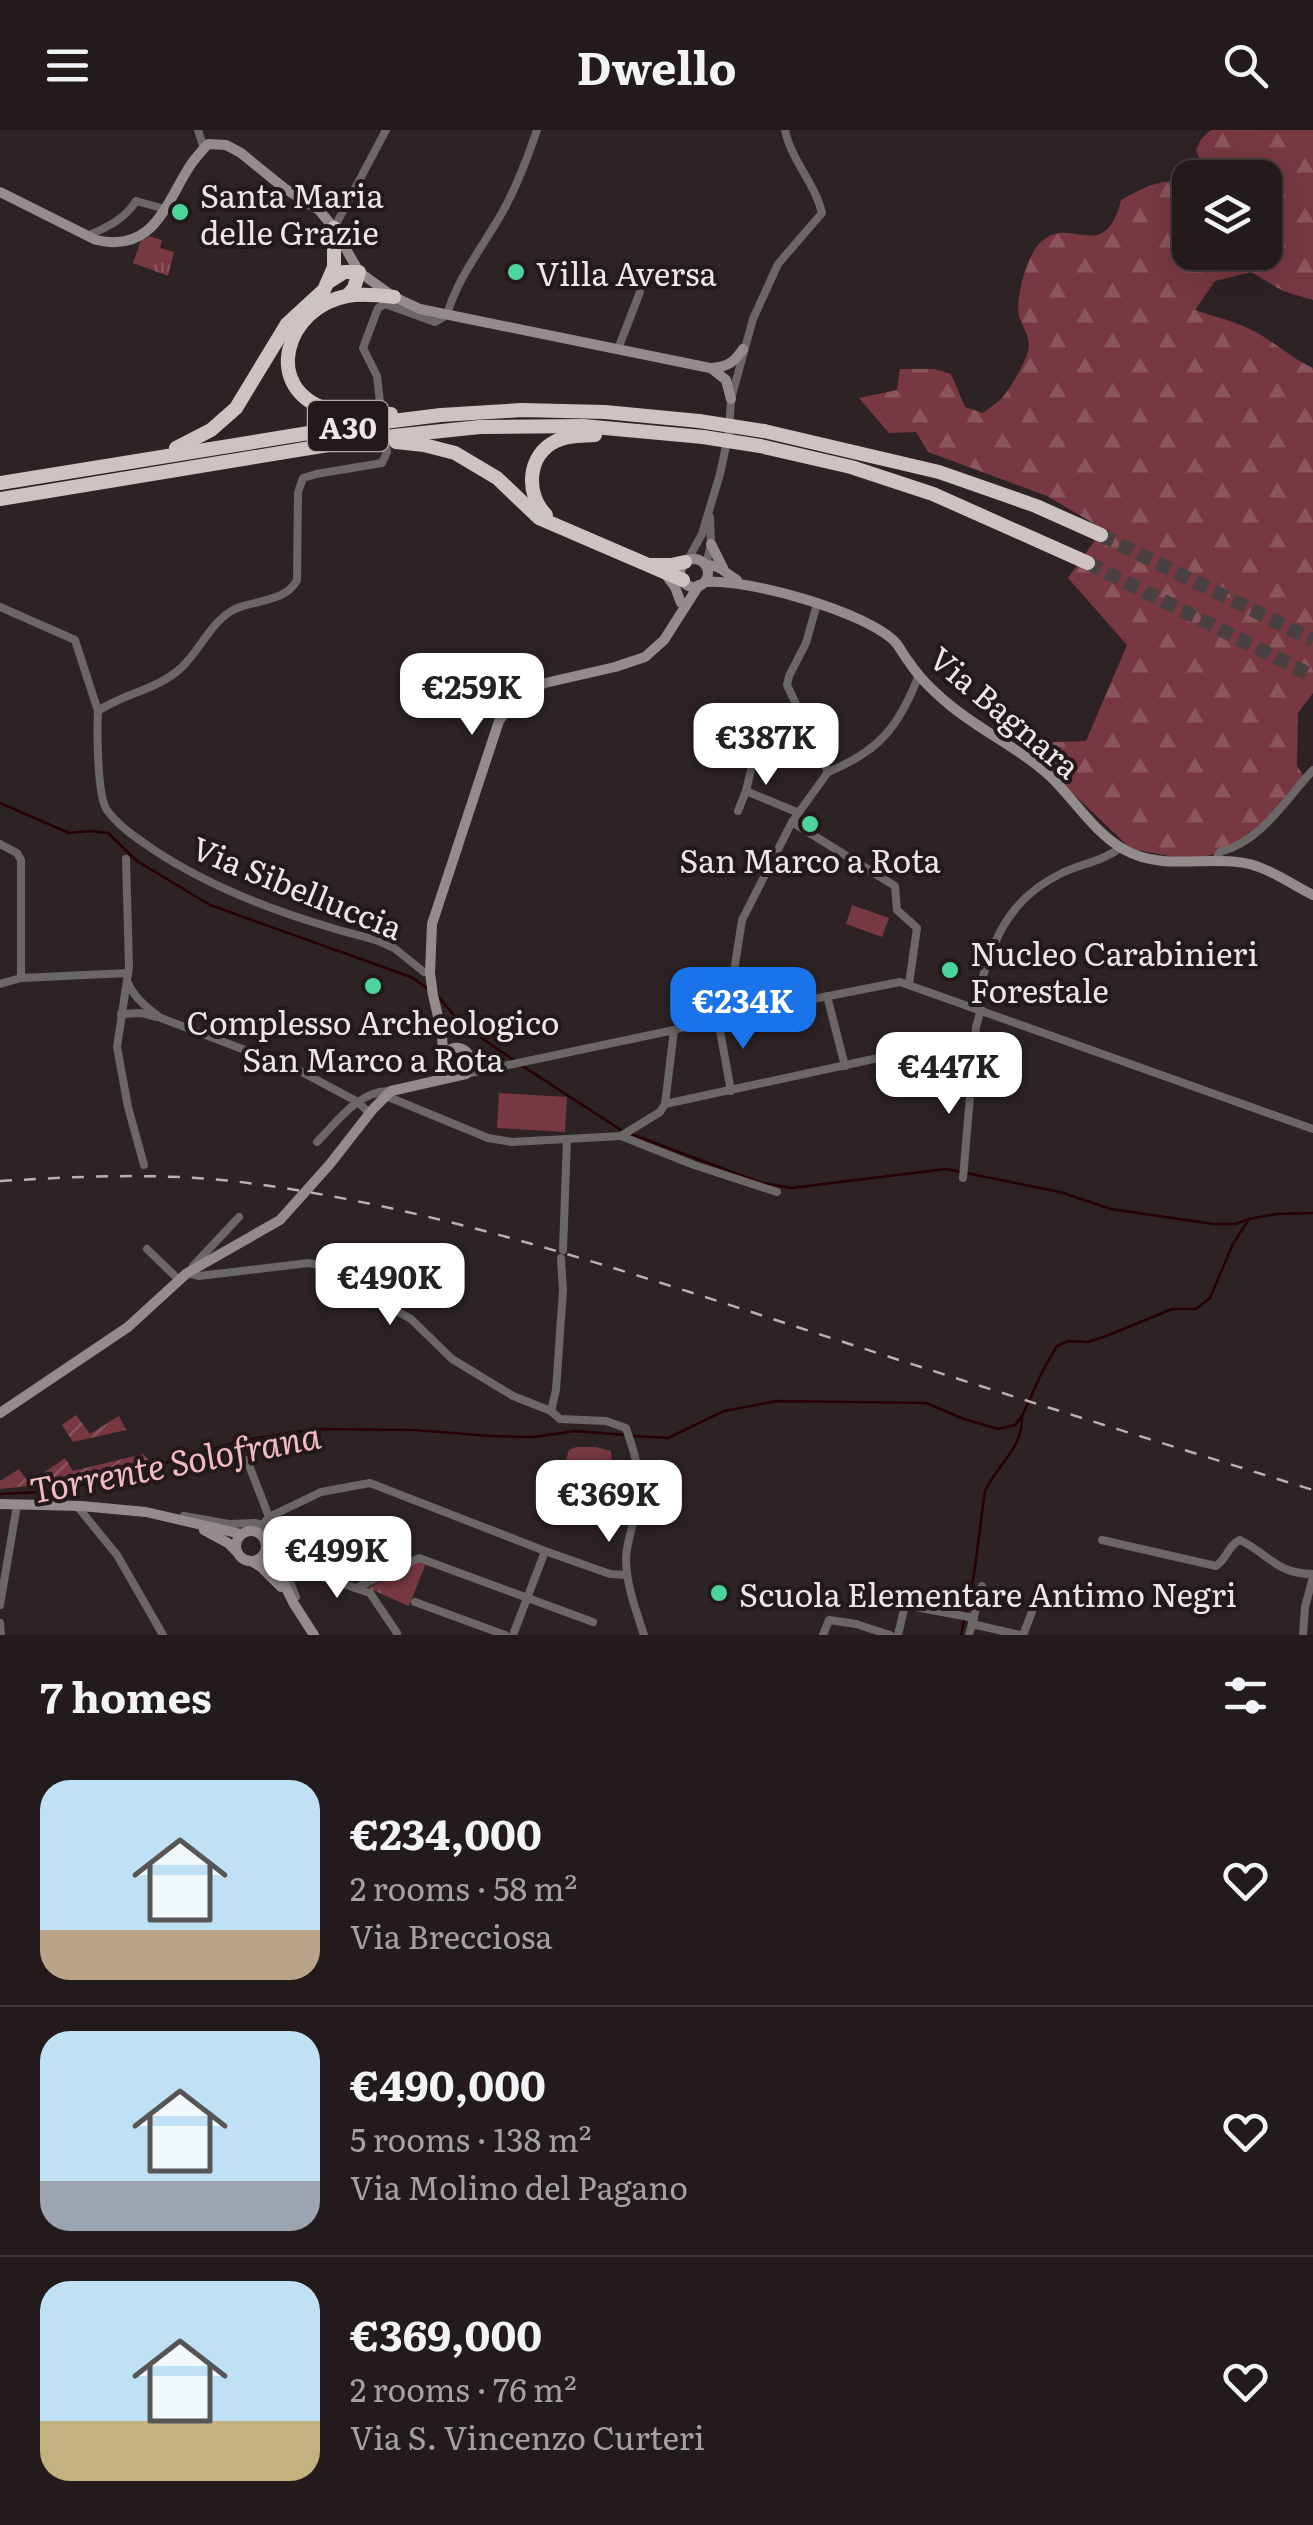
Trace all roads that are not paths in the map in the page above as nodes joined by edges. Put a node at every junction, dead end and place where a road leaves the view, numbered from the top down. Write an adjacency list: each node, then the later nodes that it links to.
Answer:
1 (198, 130): 5 (street)
2 (386, 130): 8 (street)
3 (537, 130): 15 (street)
4 (785, 130): 17 (street)
5 (204, 149): 7 (main road); 8 (main road)
6 (0, 192): 9 (main road)
7 (165, 209): 9 (street); 9 (main road)
8 (334, 228): 10 (main road); 11 (highway)
9 (87, 236)
10 (359, 272): 11 (highway); 13 (highway); 14 (main road)
11 (330, 280): 28 (highway)
12 (640, 292): 16 (street)
13 (348, 296): 14 (highway); 23 (highway)
14 (394, 297): 15 (main road)
15 (447, 315): 16 (main road); 22 (street)
16 (618, 349): 18 (main road)
17 (744, 349): 19 (main road); 20 (street)
18 (710, 368): 19 (main road); 20 (main road)
19 (724, 368): 20 (main road)
20 (731, 378): 21 (main road)
21 (731, 399): 31 (street)
22 (381, 411)
23 (440, 415): 25 (highway, A30, bridge); 28 (highway, A30)
24 (646, 432): 25 (highway, A30, bridge); 26 (highway, A30); 32 (highway)
25 (762, 438): 33 (highway, A30); 36 (highway, A30)
26 (365, 439): 30 (highway, A30); 32 (highway)
27 (386, 446): 49 (street)
28 (162, 455): 29 (highway, A30)
29 (0, 482)
30 (0, 500)
31 (711, 508): 34 (street); 35 (street)
32 (557, 526): 37 (highway)
33 (1102, 535)
34 (710, 544): 38 (street); 39 (main road)
35 (686, 562): 37 (highway); 38 (main road); 41 (main road)
36 (1088, 563)
37 (649, 565): 40 (highway)
38 (706, 565): 39 (main road, Via Bagnara); 43 (main road)
39 (724, 569): 42 (main road, Via Bagnara)
40 (665, 574): 41 (highway); 44 (main road)
41 (683, 580): 43 (main road); 44 (main road)
42 (742, 583): 43 (main road, Via Bagnara); 45 (main road, Via Bagnara)
43 (702, 584): 47 (main road)
44 (681, 602): 47 (main road)
45 (816, 604): 48 (main road, Via Bagnara); 52 (street)
46 (0, 606): 49 (street, Via Sibelluccia)
47 (679, 616): 62 (main road)
48 (919, 675): 52 (street); 58 (main road, Via Bagnara)
49 (98, 711): 62 (street, Via Sibelluccia)
50 (755, 753): 53 (street)
51 (1313, 770): 60 (street)
52 (828, 772): 55 (street)
53 (746, 791): 54 (street); 55 (street)
54 (738, 811)
55 (799, 814): 56 (street)
56 (792, 822): 66 (street); 71 (street)
57 (0, 844): 64 (street)
58 (1120, 848): 60 (main road); 68 (street)
59 (126, 859): 63 (street)
60 (1215, 861): 61 (main road)
61 (1313, 895)
62 (430, 973): 73 (main road)
63 (128, 976): 64 (street); 69 (street); 70 (street)
64 (21, 978): 65 (street)
65 (0, 984)
66 (909, 984): 67 (street); 68 (street)
67 (828, 996): 71 (street); 77 (street)
68 (977, 1008): 81 (street); 88 (street)
69 (122, 1014): 70 (street); 92 (street)
70 (161, 1018): 85 (street)
71 (722, 1018): 72 (street); 83 (street)
72 (674, 1030): 78 (street); 86 (street)
73 (442, 1034): 74 (main road); 75 (main road)
74 (455, 1048): 75 (main road); 76 (main road)
75 (443, 1061): 80 (main road); 82 (main road)
76 (471, 1062): 78 (street); 79 (main road)
77 (845, 1066): 81 (street); 83 (street)
78 (484, 1070): 79 (street)
79 (466, 1074): 80 (main road)
80 (452, 1076): 82 (main road)
81 (971, 1079): 93 (street)
82 (432, 1081): 84 (main road)
83 (731, 1092): 86 (street)
84 (389, 1093): 85 (street); 87 (main road); 90 (street)
85 (358, 1102): 87 (street); 91 (street)
86 (665, 1104): 89 (street)
87 (369, 1113): 97 (main road)
88 (1313, 1130)
89 (623, 1135): 90 (street); 94 (street)
90 (567, 1140): 100 (street)
91 (317, 1142)
92 (144, 1165)
93 (964, 1178)
94 (777, 1192)
95 (239, 1217): 99 (street)
96 (147, 1249): 99 (street)
97 (207, 1262): 98 (street); 99 (main road)
98 (216, 1273): 99 (street); 100 (street)
99 (183, 1276): 101 (main road)
100 (550, 1412): 117 (street)
101 (0, 1413)
102 (247, 1460): 107 (street)
103 (0, 1504): 104 (main road)
104 (18, 1506): 105 (main road); 125 (street)
105 (77, 1506): 106 (main road); 132 (street)
106 (166, 1516): 107 (street); 108 (main road)
107 (263, 1521): 109 (street); 112 (street); 117 (street)
108 (190, 1523): 109 (main road); 113 (main road)
109 (242, 1534): 112 (main road); 113 (main road)
110 (385, 1540): 119 (street)
111 (1102, 1540): 118 (street)
112 (270, 1546): 115 (main road); 116 (street); 126 (main road)
113 (236, 1552): 115 (main road)
114 (544, 1554): 122 (street)
115 (251, 1561): 126 (main road)
116 (280, 1563): 119 (street); 126 (street)
117 (627, 1575): 136 (street)
118 (1313, 1576): 142 (street)
119 (334, 1580): 121 (street)
120 (982, 1586): 127 (street)
121 (356, 1588): 122 (street); 130 (street)
122 (527, 1598): 129 (street); 135 (street)
123 (1036, 1599): 141 (street)
124 (415, 1602): 134 (street)
125 (0, 1605)
126 (296, 1607): 133 (main road)
127 (969, 1619): 139 (street); 140 (street); 141 (street)
128 (0, 1622): 131 (street)
129 (594, 1622)
130 (398, 1633)
131 (1, 1635)
132 (163, 1635)
133 (314, 1635)
134 (505, 1635)
135 (514, 1635)
136 (644, 1635)
137 (823, 1635): 138 (street)
138 (890, 1635)
139 (898, 1635)
140 (969, 1635)
141 (1022, 1635)
142 (1303, 1635)

